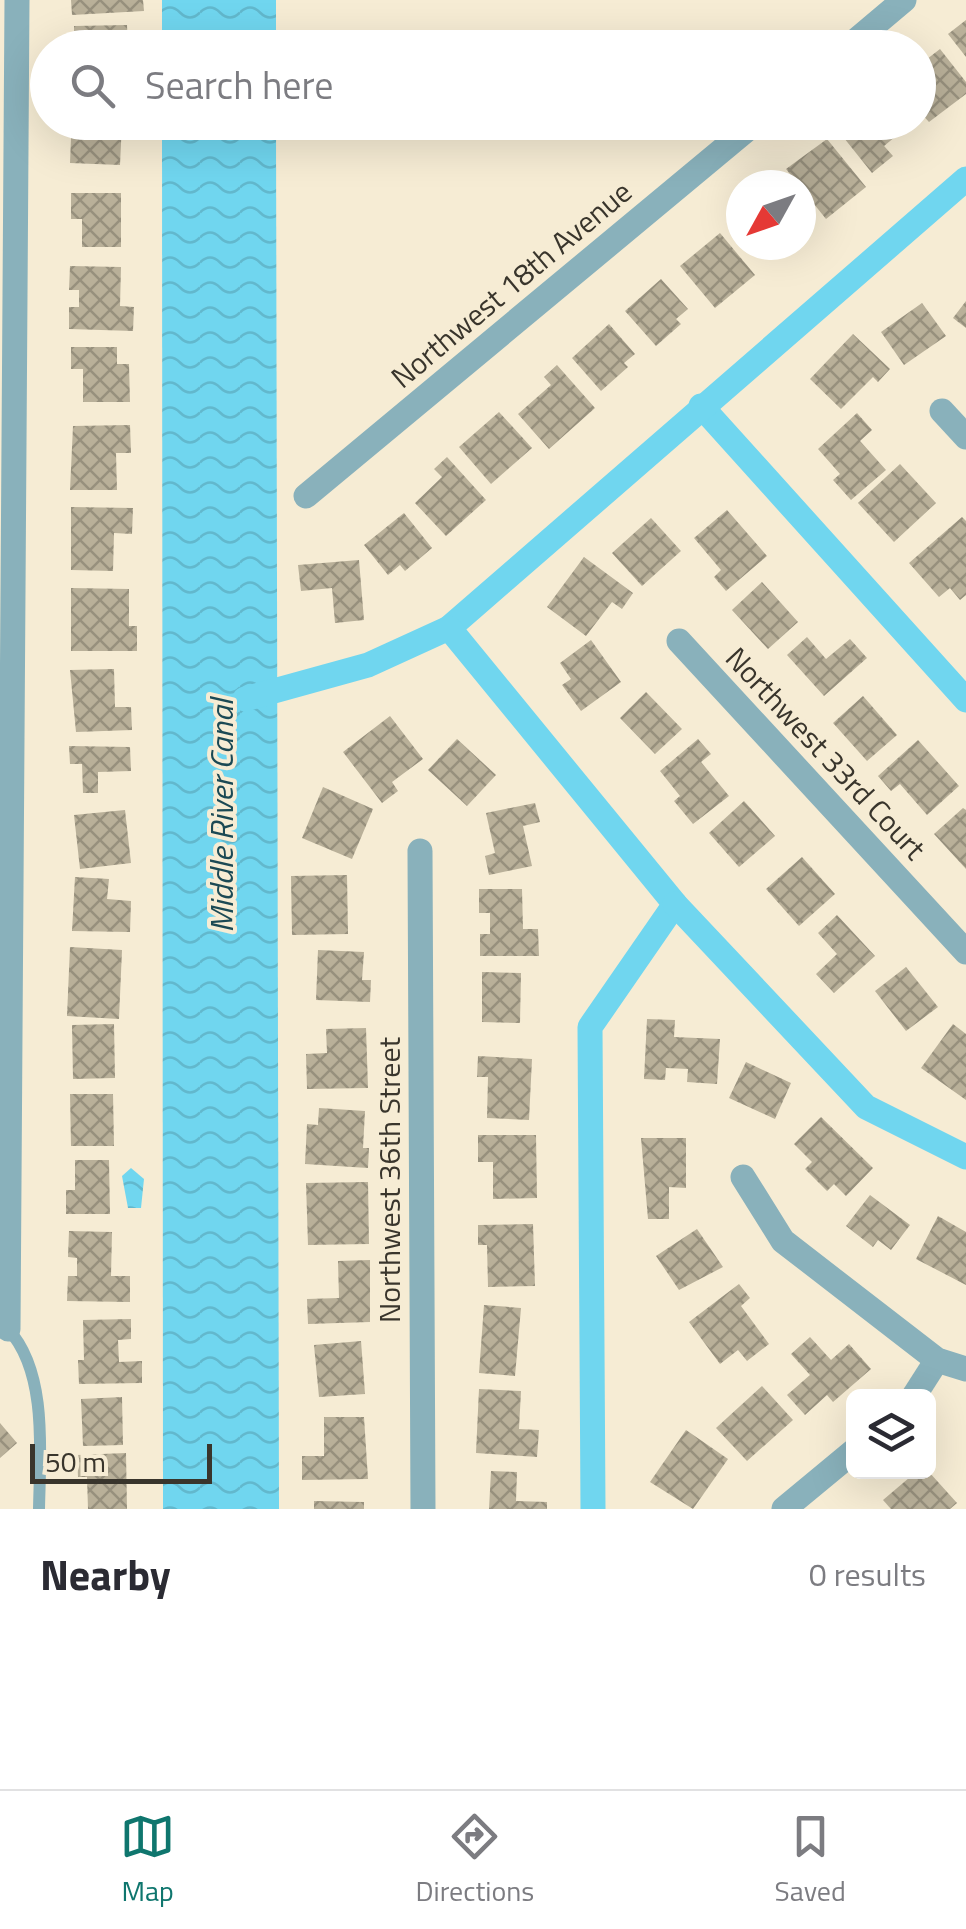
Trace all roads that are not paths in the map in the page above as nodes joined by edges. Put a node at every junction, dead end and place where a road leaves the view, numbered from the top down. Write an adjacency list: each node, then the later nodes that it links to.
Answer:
1 (16, 0): 11 (street)
2 (904, 0): 3 (street)
3 (868, 30)
4 (734, 140): 7 (street, Northwest 18th Avenue)
5 (942, 411): 6 (street)
6 (966, 437)
7 (306, 496)
8 (679, 642): 10 (street, Northwest 33rd Court)
9 (420, 851): 19 (street, Northwest 36th Street)
10 (966, 952)
11 (6, 1106): 13 (street)
12 (742, 1177): 14 (street)
13 (8, 1329): 18 (lane)
14 (937, 1360): 15 (street); 16 (street)
15 (966, 1369)
16 (918, 1389)
17 (846, 1457): 20 (street)
18 (39, 1509)
19 (423, 1509)
20 (784, 1509)

